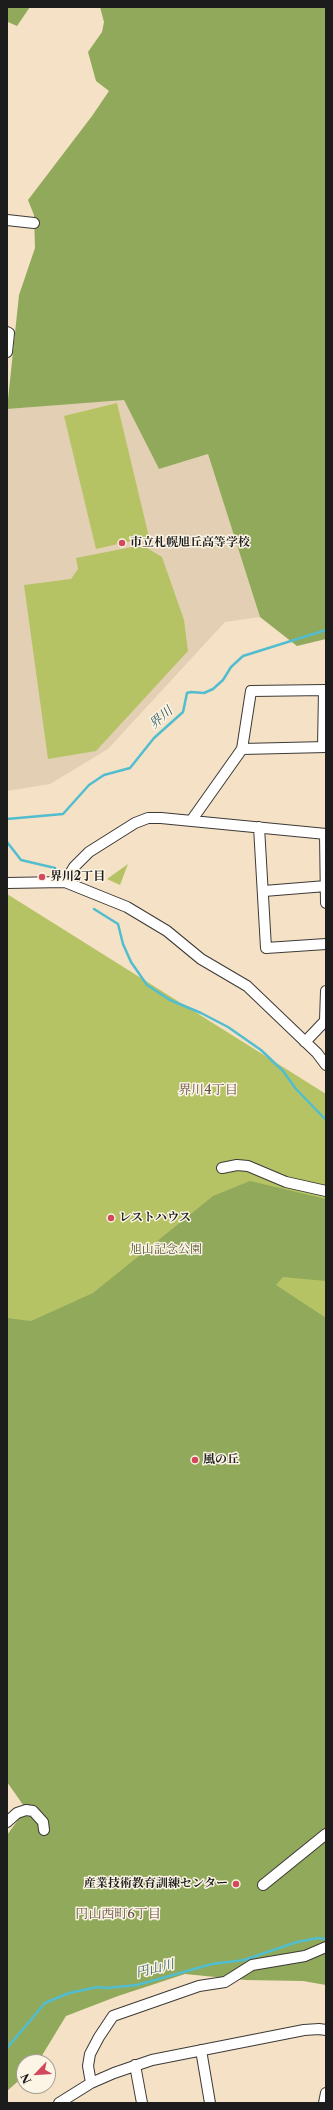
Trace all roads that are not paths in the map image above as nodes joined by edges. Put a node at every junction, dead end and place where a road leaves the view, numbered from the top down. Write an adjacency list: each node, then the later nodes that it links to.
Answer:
1 (7, 220): 2 (street)
2 (34, 223)
3 (7, 332): 4 (street)
4 (7, 352)
5 (325, 690): 6 (street); 7 (street)
6 (325, 747): 7 (street)
7 (242, 749): 8 (street)
8 (191, 821): 9 (street); 11 (street)
9 (259, 827): 10 (street); 14 (street)
10 (326, 834): 13 (street)
11 (66, 882): 12 (street); 18 (street)
12 (7, 883)
13 (326, 886): 14 (street); 15 (street)
14 (264, 891): 16 (street)
15 (326, 903)
16 (326, 944)
17 (326, 991): 18 (street)
18 (305, 1042): 19 (street)
19 (326, 1065)
20 (222, 1168): 21 (street)
21 (326, 1190)
22 (7, 1822): 23 (street)
23 (44, 1830)
24 (326, 1834): 25 (street)
25 (263, 1884)
26 (326, 1947): 30 (street)
27 (324, 2027): 28 (street)
28 (201, 2050): 29 (street); 34 (street)
29 (135, 2065): 30 (street); 33 (street)
30 (91, 2083): 32 (street)
31 (326, 2093): 35 (street)
32 (60, 2103)
33 (142, 2103)
34 (210, 2103)
35 (324, 2103)

